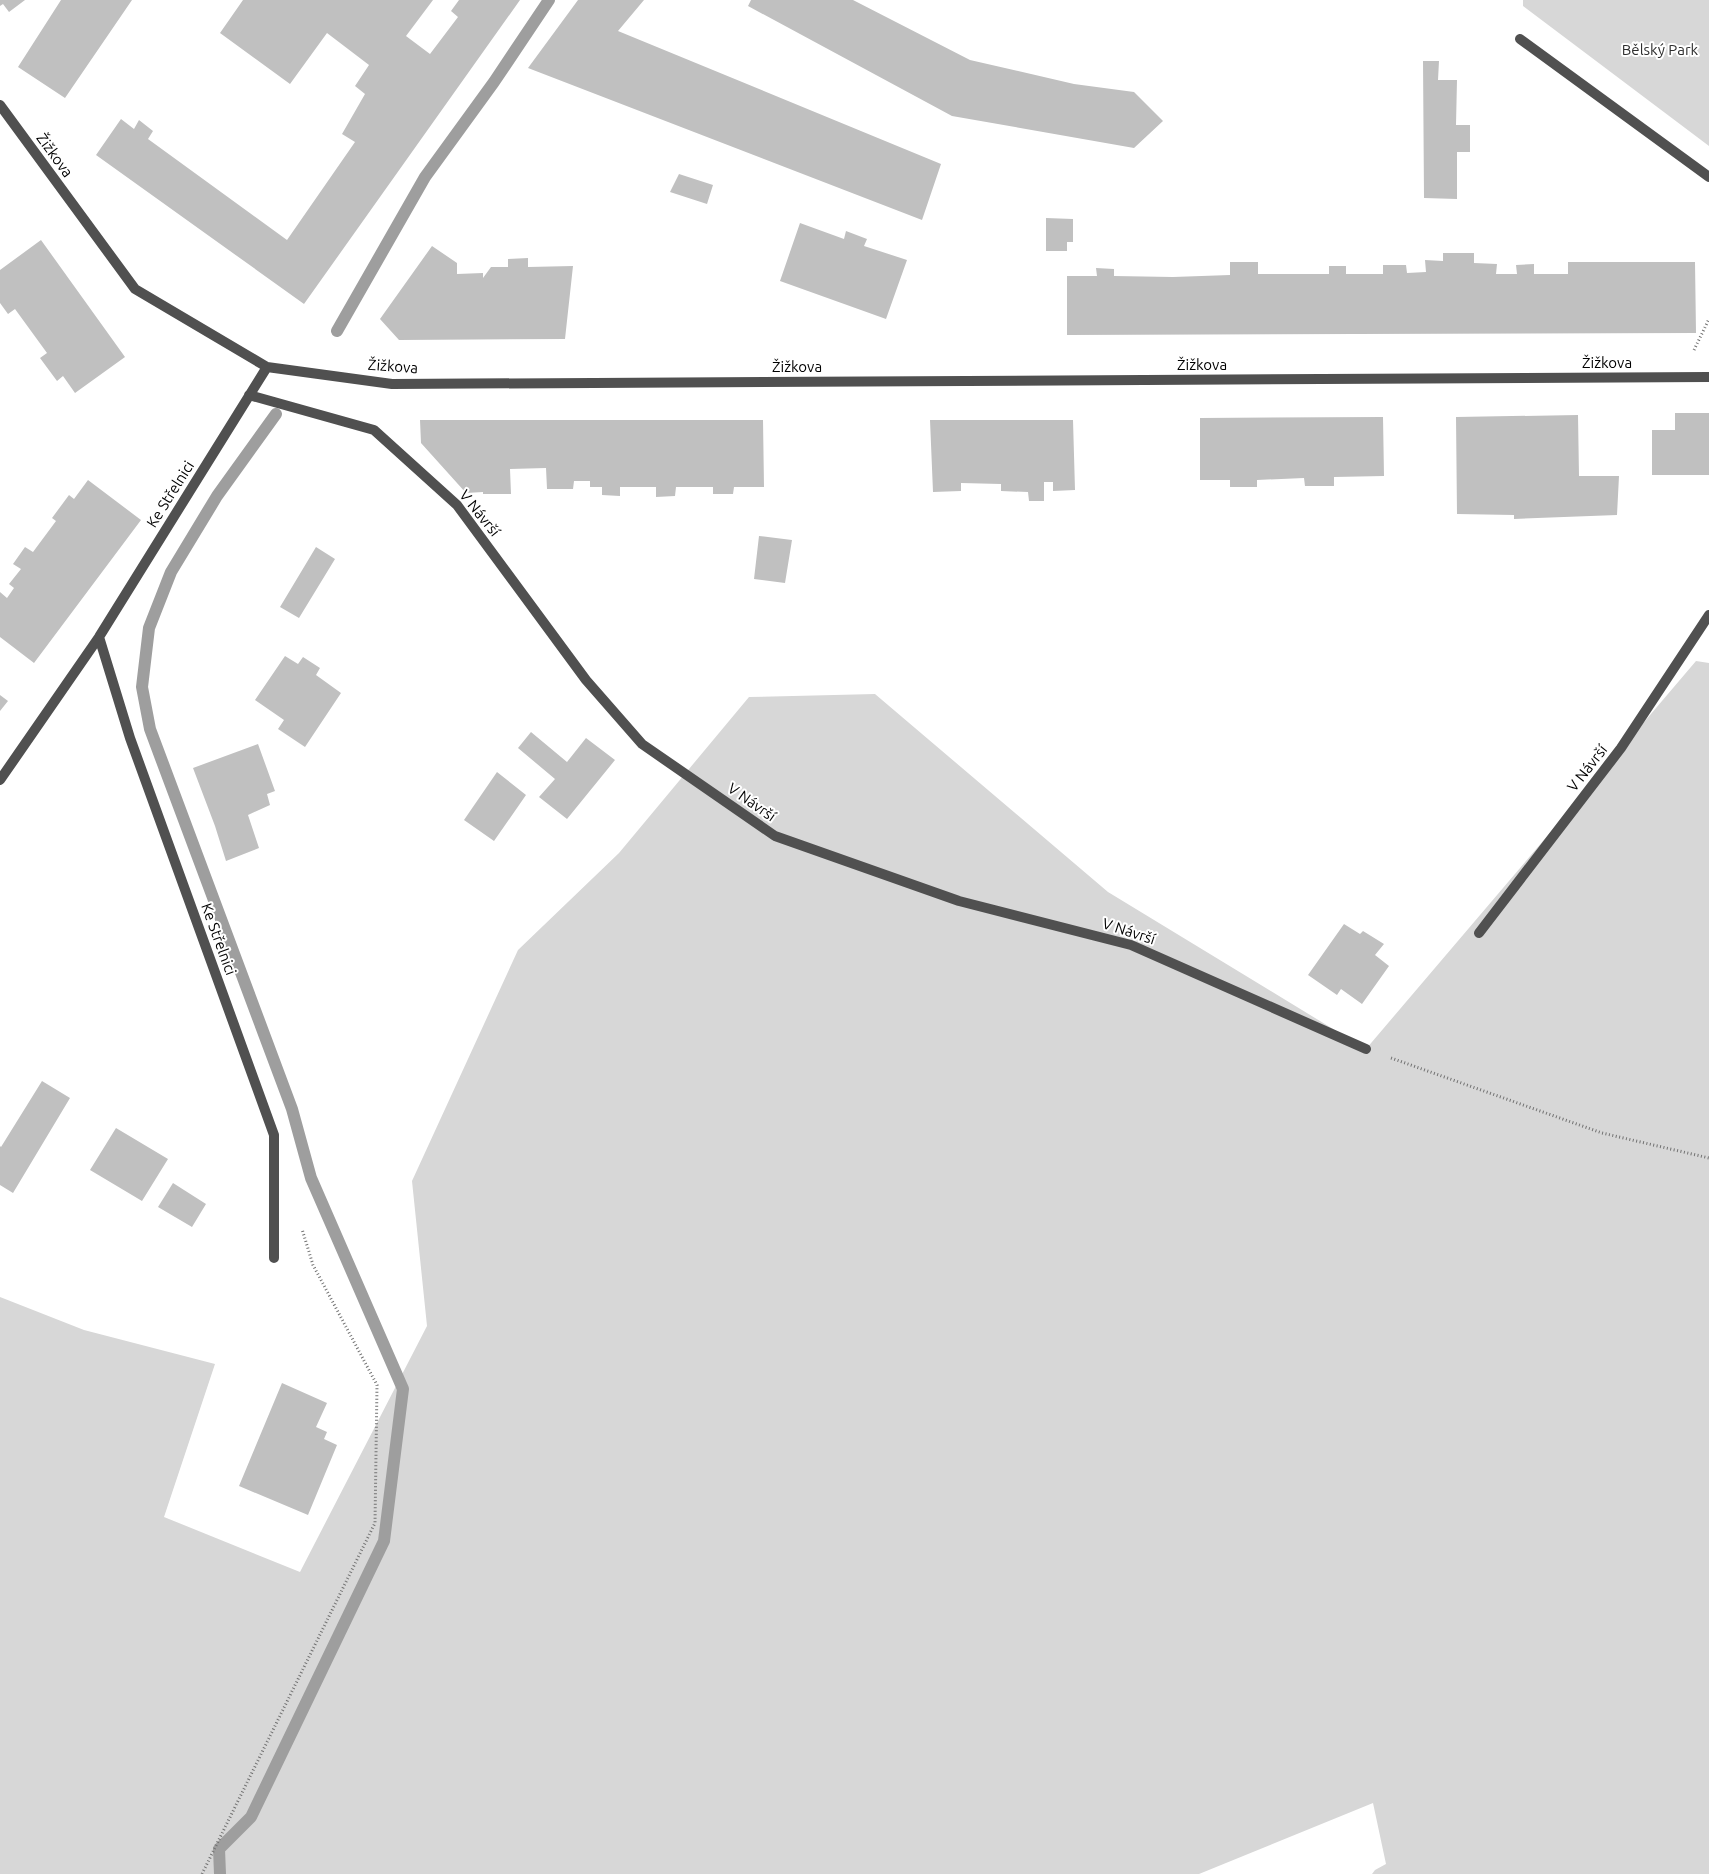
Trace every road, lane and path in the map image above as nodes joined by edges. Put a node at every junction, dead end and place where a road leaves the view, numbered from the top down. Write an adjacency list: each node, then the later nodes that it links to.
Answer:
1 (1520, 39): 3 (street)
2 (0, 105): 5 (street, Žižkova)
3 (1709, 177)
4 (1709, 319): 6 (path)
5 (267, 367): 6 (street, Žižkova); 8 (street, Ke Střelnici)
6 (1682, 376): 7 (street, Žižkova)
7 (1709, 377)
8 (249, 395): 10 (street, Ke Střelnici); 13 (street, V Návrší)
9 (1709, 614): 12 (street, V Návrší)
10 (99, 637): 11 (street, Ke Střelnici); 16 (street, Ke Střelnici)
11 (0, 780)
12 (1479, 933)
13 (1366, 1049): 14 (path)
14 (1709, 1158)
15 (302, 1228): 17 (path)
16 (274, 1258)
17 (202, 1874)

